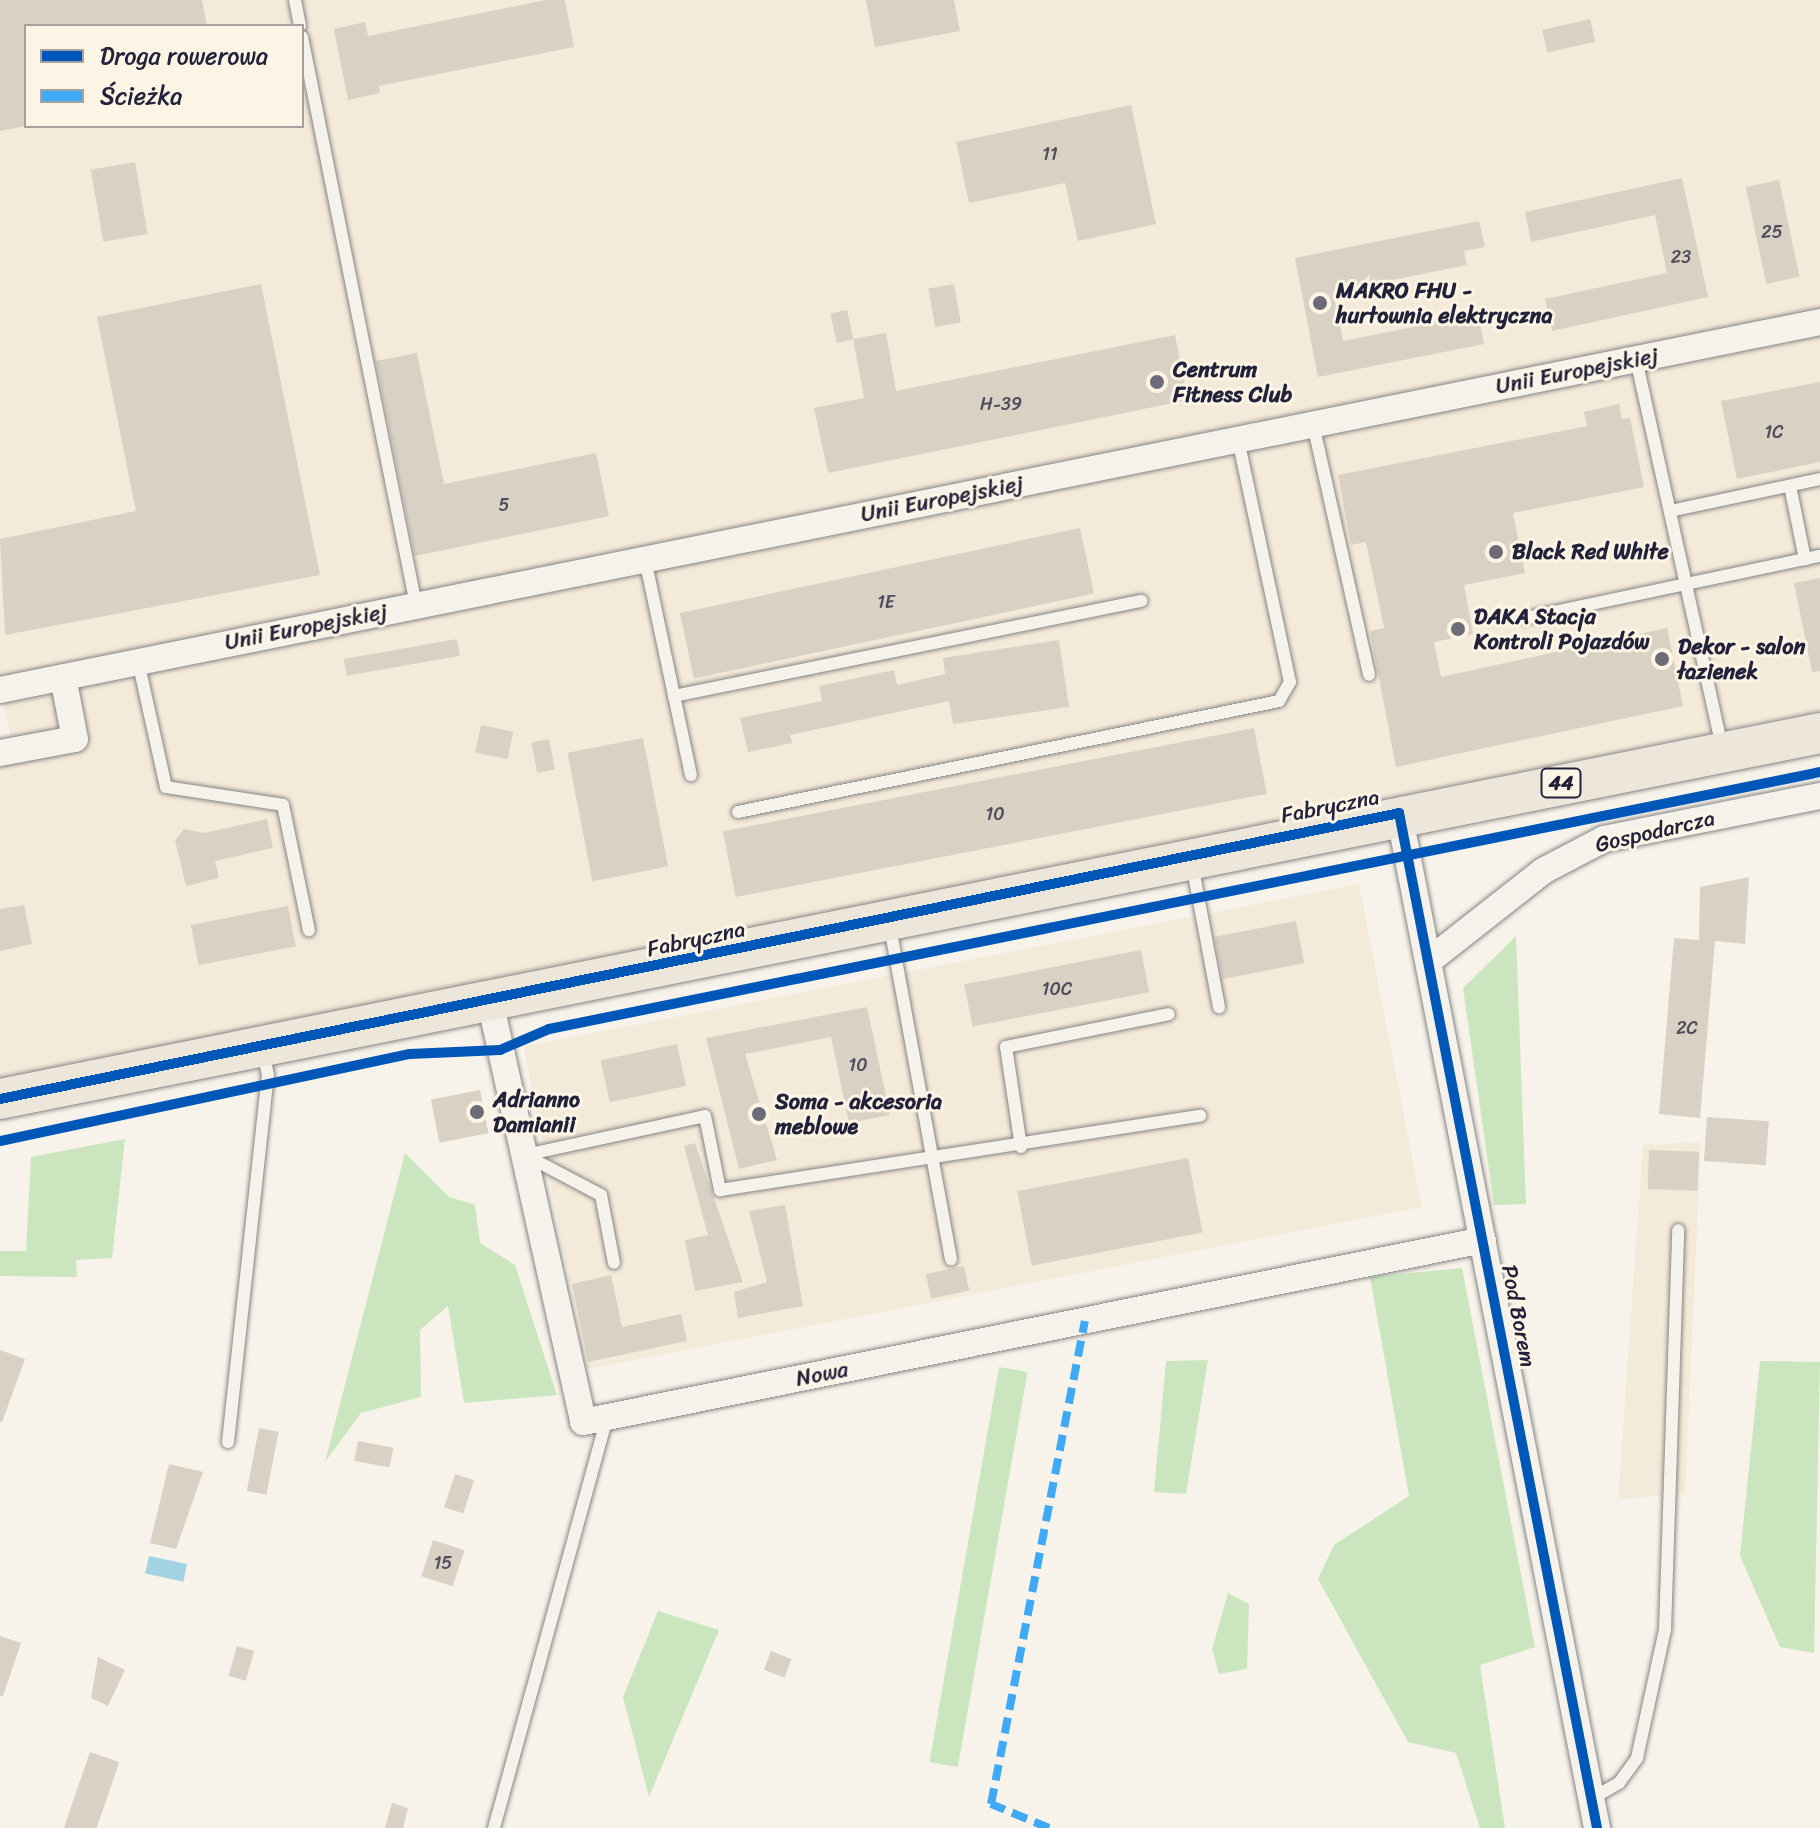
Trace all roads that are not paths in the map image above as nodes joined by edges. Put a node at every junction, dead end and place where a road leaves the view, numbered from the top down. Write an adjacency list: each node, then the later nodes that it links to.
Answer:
1 (295, 0): 2 (lane)
2 (300, 24)
3 (304, 47): 16 (lane)
4 (1820, 322): 5 (street, Unii Europejskiej)
5 (1636, 359): 6 (street, Unii Europejskiej); 10 (lane)
6 (1313, 424): 7 (street, Unii Europejskiej); 19 (lane)
7 (1238, 439): 12 (street, Unii Europejskiej); 28 (lane)
8 (1820, 479): 9 (lane)
9 (1790, 486): 10 (lane); 13 (lane)
10 (1670, 511): 14 (lane)
11 (1820, 556): 13 (lane)
12 (645, 559): 16 (street, Unii Europejskiej); 22 (lane)
13 (1805, 559): 14 (lane)
14 (1686, 584): 17 (lane); 25 (lane)
15 (1141, 601): 22 (lane)
16 (416, 605): 18 (street, Unii Europejskiej)
17 (1525, 618)
18 (138, 661): 20 (street, Unii Europejskiej); 32 (lane)
19 (1369, 675)
20 (63, 677): 21 (street, Unii Europejskiej); 24 (street)
21 (0, 690)
22 (674, 696): 26 (lane)
23 (1820, 733): 25 (main road, Fabryczna / 44)
24 (0, 753)
25 (1723, 753): 29 (main road, Fabryczna / 44)
26 (691, 775)
27 (1820, 796): 33 (street, Gospodarcza)
28 (738, 812)
29 (1399, 813): 30 (main road, Fabryczna / 44); 33 (street, Pod Borem)
30 (1190, 854): 31 (main road, Fabryczna / 44); 35 (lane)
31 (888, 919): 34 (main road, Fabryczna / 44); 42 (lane)
32 (309, 930)
33 (1430, 960): 44 (street, Pod Borem)
34 (490, 1001): 37 (main road, Fabryczna / 44); 41 (street)
35 (1219, 1007)
36 (1169, 1014): 40 (lane)
37 (262, 1047): 38 (main road, Fabryczna / 44); 48 (lane)
38 (0, 1099)
39 (1200, 1116): 40 (lane)
40 (1021, 1147): 42 (lane)
41 (525, 1155): 42 (lane); 46 (lane); 47 (street)
42 (936, 1161): 45 (lane)
43 (1678, 1230): 49 (lane)
44 (1483, 1240): 47 (street, Nowa); 49 (street, Pod Borem)
45 (951, 1259)
46 (614, 1263)
47 (607, 1417): 50 (lane)
48 (228, 1442)
49 (1591, 1799): 51 (street, Pod Borem)
50 (494, 1828)
51 (1597, 1828)

